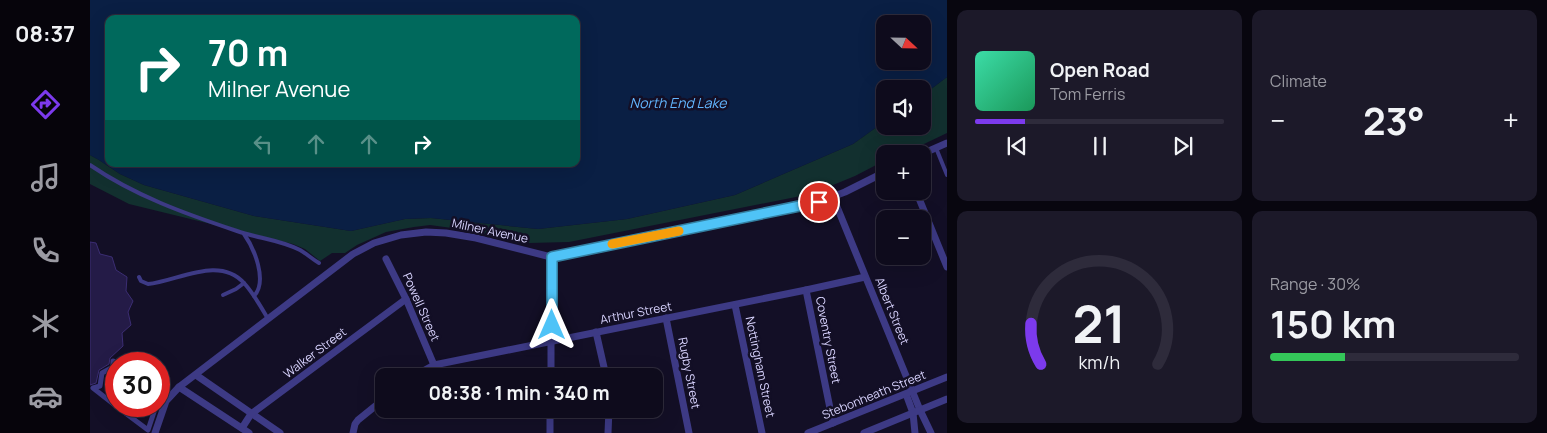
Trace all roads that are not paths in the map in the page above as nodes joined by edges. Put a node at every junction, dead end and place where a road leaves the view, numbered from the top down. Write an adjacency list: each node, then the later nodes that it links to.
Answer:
1 (947, 144): 2 (street)
2 (936, 148): 3 (street); 5 (lane)
3 (931, 150)
4 (90, 164): 9 (lane)
5 (947, 175)
6 (876, 177): 7 (street, Milner Avenue)
7 (834, 198): 10 (street, Milner Avenue); 15 (street, Albert Street)
8 (920, 200): 13 (street)
9 (244, 234): 12 (lane); 19 (lane)
10 (552, 257): 23 (street, Milner Avenue); 25 (street)
11 (386, 259): 20 (street, Powell Street)
12 (318, 263)
13 (947, 267)
14 (139, 277): 16 (lane)
15 (865, 277): 17 (street, Arthur Street); 34 (street, Albert Street)
16 (244, 283): 18 (lane); 19 (lane)
17 (806, 290): 21 (street, Arthur Street); 44 (street, Coventry Street)
18 (223, 295)
19 (254, 296): 23 (lane)
20 (406, 299): 26 (street, Powell Street); 39 (street, Walker Street)
21 (735, 305): 22 (street, Arthur Street); 54 (street, Nottingham Street)
22 (666, 318): 24 (street, Arthur Street); 53 (street, Rugby Street)
23 (268, 319): 31 (street, Milner Avenue)
24 (596, 332): 25 (street, Arthur Street); 29 (street)
25 (552, 342): 26 (street, Arthur Street); 28 (street)
26 (434, 365): 27 (street, Arthur Street)
27 (429, 368)
28 (551, 368)
29 (604, 368)
30 (105, 371): 35 (street)
31 (196, 375): 33 (street, Milner Avenue); 39 (street)
32 (947, 377): 34 (street, Stebonheath Street)
33 (180, 387): 45 (street); 47 (street, Milner Avenue)
34 (909, 393): 38 (street, Albert Street); 44 (street, Stebonheath Street)
35 (105, 397)
36 (947, 399): 38 (street)
37 (375, 406): 50 (street)
38 (916, 412): 55 (street); 56 (street, Albert Street); 57 (street, Albert Street)
39 (251, 414): 45 (street, Walker Street); 49 (street)
40 (131, 417): 41 (street)
41 (152, 417)
42 (550, 418): 51 (street)
43 (609, 418): 52 (street)
44 (833, 423): 46 (street, Stebonheath Street)
45 (242, 428): 48 (street)
46 (812, 432)
47 (155, 433)
48 (249, 433)
49 (280, 433)
50 (353, 433)
51 (550, 433)
52 (608, 433)
53 (689, 433)
54 (762, 433)
55 (864, 433)
56 (915, 433)
57 (931, 433)

